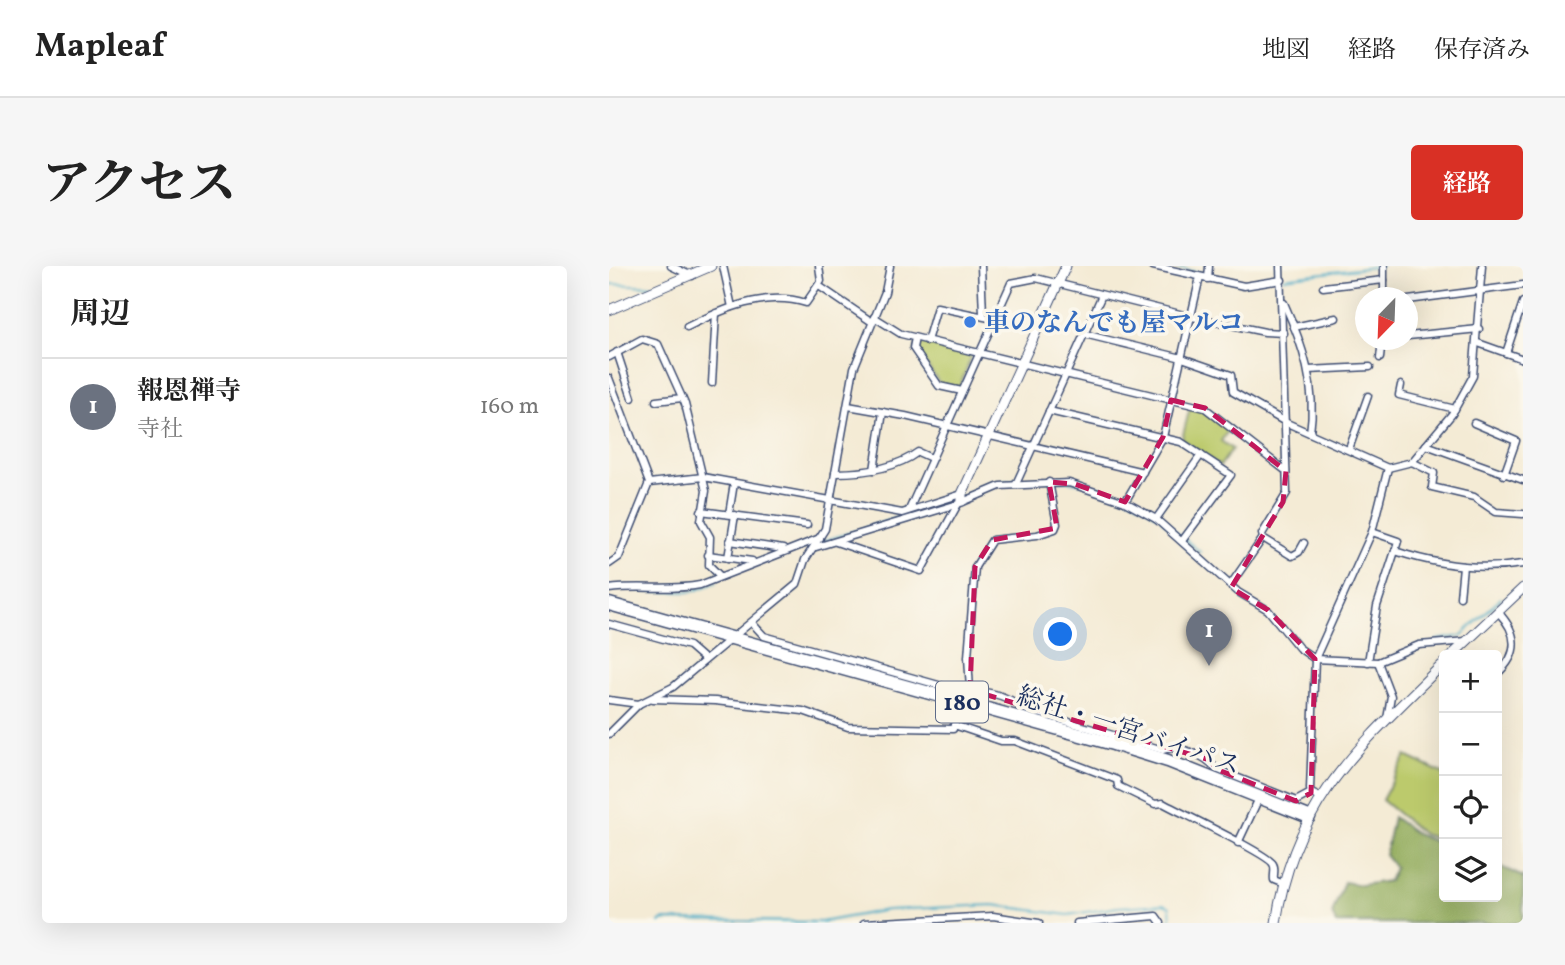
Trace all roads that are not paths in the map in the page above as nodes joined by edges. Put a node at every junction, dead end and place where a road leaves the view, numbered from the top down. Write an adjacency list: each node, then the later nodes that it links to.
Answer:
1 (671, 266): 13 (street)
2 (711, 266): 13 (street)
3 (723, 266): 27 (street)
4 (818, 266): 19 (street)
5 (890, 266): 33 (street)
6 (981, 266): 30 (street)
7 (1066, 266): 17 (street)
8 (1153, 266): 14 (street)
9 (1209, 266): 14 (street)
10 (1280, 266): 15 (street)
11 (1384, 266): 16 (street)
12 (1482, 266): 22 (street)
13 (687, 270): 28 (street)
14 (1204, 278): 15 (street); 31 (street)
15 (1281, 278): 25 (street)
16 (1384, 280): 20 (street); 21 (street)
17 (1058, 285): 23 (street); 34 (street); 52 (street)
18 (1523, 285): 22 (street)
19 (819, 286): 27 (street); 33 (street)
20 (1323, 287)
21 (1384, 287)
22 (1482, 292): 24 (street); 37 (street)
23 (1102, 295): 31 (street); 39 (street)
24 (1418, 299)
25 (1282, 300): 36 (street); 38 (street)
26 (1523, 302): 46 (street)
27 (732, 307): 29 (street)
28 (609, 310)
29 (716, 313): 35 (street); 57 (street)
30 (983, 314): 34 (street); 42 (street)
31 (1192, 317): 38 (street); 49 (street)
32 (1336, 318): 36 (street)
33 (873, 319): 41 (street); 65 (street)
34 (994, 319): 47 (street)
35 (687, 327)
36 (1294, 327): 54 (street)
37 (1479, 329): 40 (street); 43 (street)
38 (1283, 333): 69 (street)
39 (1084, 334): 49 (street); 55 (street)
40 (1418, 335)
41 (915, 338): 42 (street); 59 (street)
42 (927, 341): 47 (street)
43 (1478, 343): 46 (street); 66 (street)
44 (1381, 350): 50 (street)
45 (617, 352): 48 (street); 61 (street); 62 (street)
46 (1506, 353): 51 (street)
47 (979, 354): 52 (street); 59 (street)
48 (609, 357)
49 (1182, 358): 63 (street); 69 (street)
50 (1380, 358)
51 (1523, 359)
52 (1022, 363): 55 (street); 73 (street)
53 (1370, 367): 54 (street)
54 (1308, 370): 72 (street)
55 (1065, 374): 63 (street); 67 (street)
56 (609, 378): 91 (street)
57 (712, 383)
58 (1401, 386): 66 (street)
59 (962, 391): 71 (street)
60 (1368, 396): 77 (street)
61 (632, 398)
62 (682, 398): 64 (street); 87 (street)
63 (1171, 400): 74 (street); 84 (street)
64 (656, 401)
65 (848, 406): 68 (street); 85 (street)
66 (1455, 409): 75 (street)
67 (1049, 411): 74 (street); 76 (street)
68 (883, 412): 71 (street); 82 (street)
69 (1287, 423): 72 (street); 84 (street)
70 (1474, 423): 86 (street)
71 (946, 426): 73 (street); 79 (street)
72 (1310, 433): 77 (street)
73 (989, 436): 76 (street); 93 (street)
74 (1163, 437): 78 (street); 83 (street)
75 (1426, 445): 80 (street); 86 (street)
76 (1033, 446): 83 (street); 89 (street)
77 (1349, 449): 81 (street)
78 (1201, 454): 100 (street); 103 (street)
79 (931, 458): 82 (street); 97 (street)
80 (1412, 462): 81 (street); 98 (street)
81 (1388, 468): 102 (street)
82 (874, 470): 85 (street)
83 (1143, 471): 94 (street)
84 (1286, 471): 104 (street)
85 (835, 473): 95 (street)
86 (1504, 475): 88 (street)
87 (703, 477): 91 (street); 92 (street); 96 (street)
88 (1523, 480)
89 (1017, 481): 90 (street); 93 (street)
90 (1049, 482): 94 (street); 135 (street)
91 (649, 483): 114 (street)
92 (734, 484): 95 (street); 99 (street)
93 (961, 499): 97 (street); 106 (street); 106 (street)
94 (1127, 499): 100 (street)
95 (830, 500): 97 (street); 107 (street)
96 (701, 510): 99 (street); 111 (street)
97 (909, 510)
98 (1523, 514)
99 (732, 515): 101 (street); 105 (street)
100 (1157, 517): 103 (street)
101 (807, 525)
102 (1372, 532): 110 (street); 129 (street)
103 (1184, 538): 118 (street)
104 (1263, 538): 108 (street); 118 (street)
105 (730, 541): 109 (street); 112 (street)
106 (836, 542): 107 (street)
107 (818, 543): 109 (street); 124 (street)
108 (1304, 543)
109 (785, 550): 113 (street)
110 (1395, 551): 116 (street); 131 (street)
111 (708, 555): 112 (street); 117 (street)
112 (729, 558): 113 (street)
113 (755, 561): 117 (street)
114 (609, 564)
115 (1523, 564): 116 (street)
116 (1463, 566): 121 (street)
117 (719, 575): 120 (street)
118 (1231, 584): 129 (street)
119 (1523, 588): 123 (street)
120 (609, 589)
121 (1460, 597)
122 (609, 604): 126 (highway, 総社・一宮バイパス / 180)
123 (1498, 612): 127 (street); 134 (street)
124 (752, 623): 126 (street); 135 (street)
125 (609, 624): 130 (street)
126 (734, 639): 130 (street); 138 (highway, 総社・一宮バイパス / 180)
127 (1467, 641): 128 (street); 132 (street)
128 (1457, 650)
129 (1315, 659): 131 (street); 144 (street)
130 (705, 660): 136 (street)
131 (1368, 660): 132 (street)
132 (1378, 662): 140 (street)
133 (1439, 668): 140 (street)
134 (1502, 669)
135 (970, 690): 138 (street); 143 (street)
136 (653, 699): 139 (street); 141 (street)
137 (609, 700): 139 (street)
138 (964, 702): 141 (street); 143 (highway, 総社・一宮バイパス / 180)
139 (639, 704): 142 (street)
140 (1386, 720): 145 (street)
141 (954, 725): 147 (street)
142 (609, 734)
143 (1262, 793): 144 (street); 146 (highway, 総社・一宮バイパス / 180); 147 (street)
144 (1311, 793): 145 (street)
145 (1320, 797): 146 (street)
146 (1309, 817): 148 (street)
147 (1238, 843): 148 (street)
148 (1283, 884): 154 (street)
149 (920, 921): 150 (street); 151 (street)
150 (864, 923)
151 (1039, 923)
152 (1077, 923): 153 (street)
153 (1161, 923)
154 (1276, 923)

